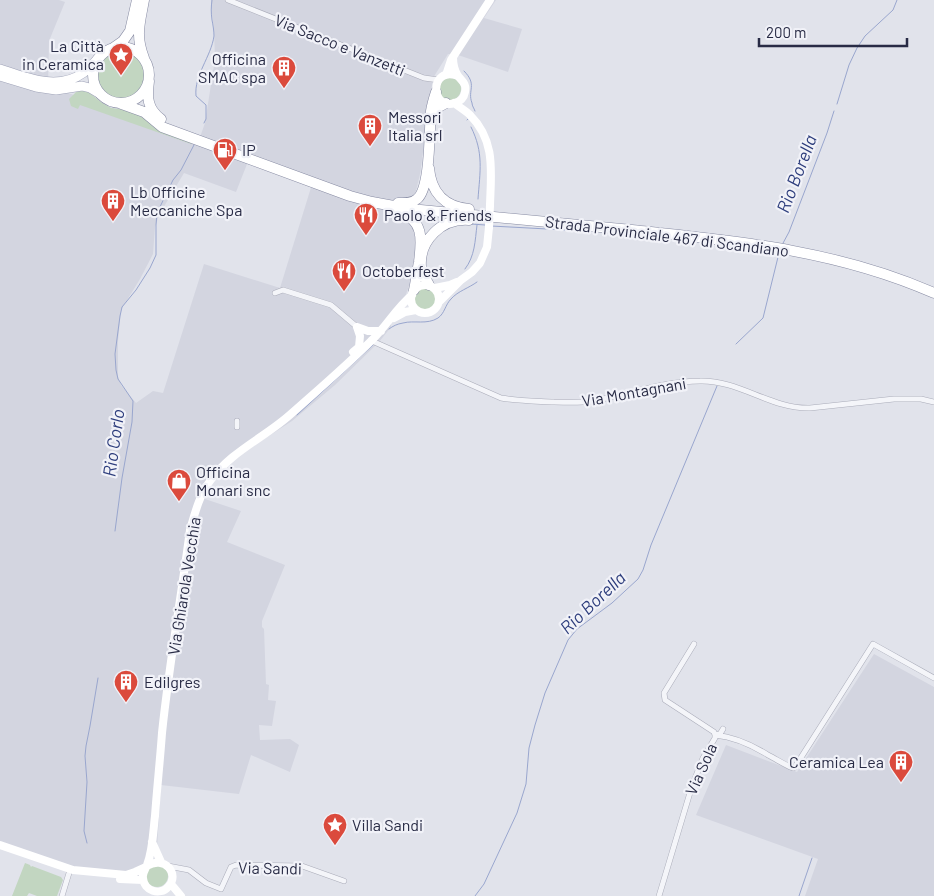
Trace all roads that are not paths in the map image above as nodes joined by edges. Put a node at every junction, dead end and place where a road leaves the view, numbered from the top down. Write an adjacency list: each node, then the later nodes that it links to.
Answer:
1 (137, 0): 5 (highway)
2 (144, 0): 8 (highway)
3 (228, 0): 13 (street, Via Sacco e Vanzetti)
4 (490, 0): 7 (street)
5 (112, 48): 6 (highway); 8 (highway)
6 (100, 56): 9 (main road); 17 (highway)
7 (453, 57): 10 (street); 12 (street, Via Ghiarola Vecchia)
8 (145, 60): 14 (highway)
9 (0, 69)
10 (446, 75): 12 (street); 15 (street)
11 (0, 76): 17 (main road)
12 (458, 76): 18 (street, Via Ghiarola Vecchia)
13 (424, 78): 15 (street, Via Sacco e Vanzetti); 16 (street, Via Sacco e Vanzetti)
14 (149, 80): 19 (highway); 23 (highway)
15 (439, 80): 16 (street)
16 (436, 91): 20 (street, Via Ghiarola Vecchia); 22 (highway)
17 (100, 94): 19 (highway)
18 (464, 96): 20 (street); 21 (street, Via Ghiarola Vecchia)
19 (119, 103): 23 (highway)
20 (450, 103): 21 (street, Via Ghiarola Vecchia); 22 (highway)
21 (469, 114): 27 (street, Via Ghiarola Vecchia, bridge)
22 (431, 119): 24 (highway)
23 (164, 125): 25 (highway, Strada Provinciale 467 di Scandiano)
24 (429, 157): 25 (highway); 26 (highway)
25 (338, 190): 26 (highway, Strada Provinciale 467 di Scandiano); 29 (highway)
26 (547, 222): 28 (highway); 31 (highway, Strada Provinciale 467 di Scandiano)
27 (461, 280): 28 (street, Via Ghiarola Vecchia); 32 (street, Via Ghiarola Vecchia)
28 (432, 287): 29 (street, Via Ghiarola Vecchia); 32 (street)
29 (413, 292): 33 (street); 34 (street, Via Ghiarola Vecchia)
30 (276, 293): 35 (street)
31 (934, 293)
32 (440, 301): 33 (street, Via Ghiarola Vecchia)
33 (416, 310): 34 (street, Via Ghiarola Vecchia)
34 (389, 322): 37 (street, Via Ghiarola Vecchia)
35 (357, 327): 36 (street); 38 (street)
36 (368, 331): 37 (street); 39 (street)
37 (381, 331): 39 (street, Via Ghiarola Vecchia)
38 (360, 336): 39 (street); 40 (street)
39 (372, 340): 40 (street, Via Ghiarola Vecchia); 41 (street, Via Montagnani)
40 (352, 359): 48 (street, Via Ghiarola Vecchia)
41 (934, 402)
42 (237, 421): 43 (street)
43 (237, 427)
44 (694, 644): 47 (street, Via Sola)
45 (934, 678): 47 (street)
46 (723, 729): 47 (street)
47 (716, 735): 62 (street, Via Sola)
48 (152, 842): 51 (street, Via Ghiarola Vecchia); 52 (street, Via Ghiarola Vecchia)
49 (0, 845): 52 (street)
50 (0, 850): 54 (street)
51 (164, 864): 52 (street); 53 (street, Via Sandi); 55 (street)
52 (146, 867): 56 (street)
53 (184, 869): 55 (street); 57 (street, Via Sandi)
54 (69, 873): 56 (street); 60 (street)
55 (172, 875): 58 (street)
56 (143, 880): 59 (street)
57 (344, 881)
58 (171, 884): 59 (street); 61 (street)
59 (160, 894)
60 (62, 896)
61 (181, 896)
62 (659, 896)

